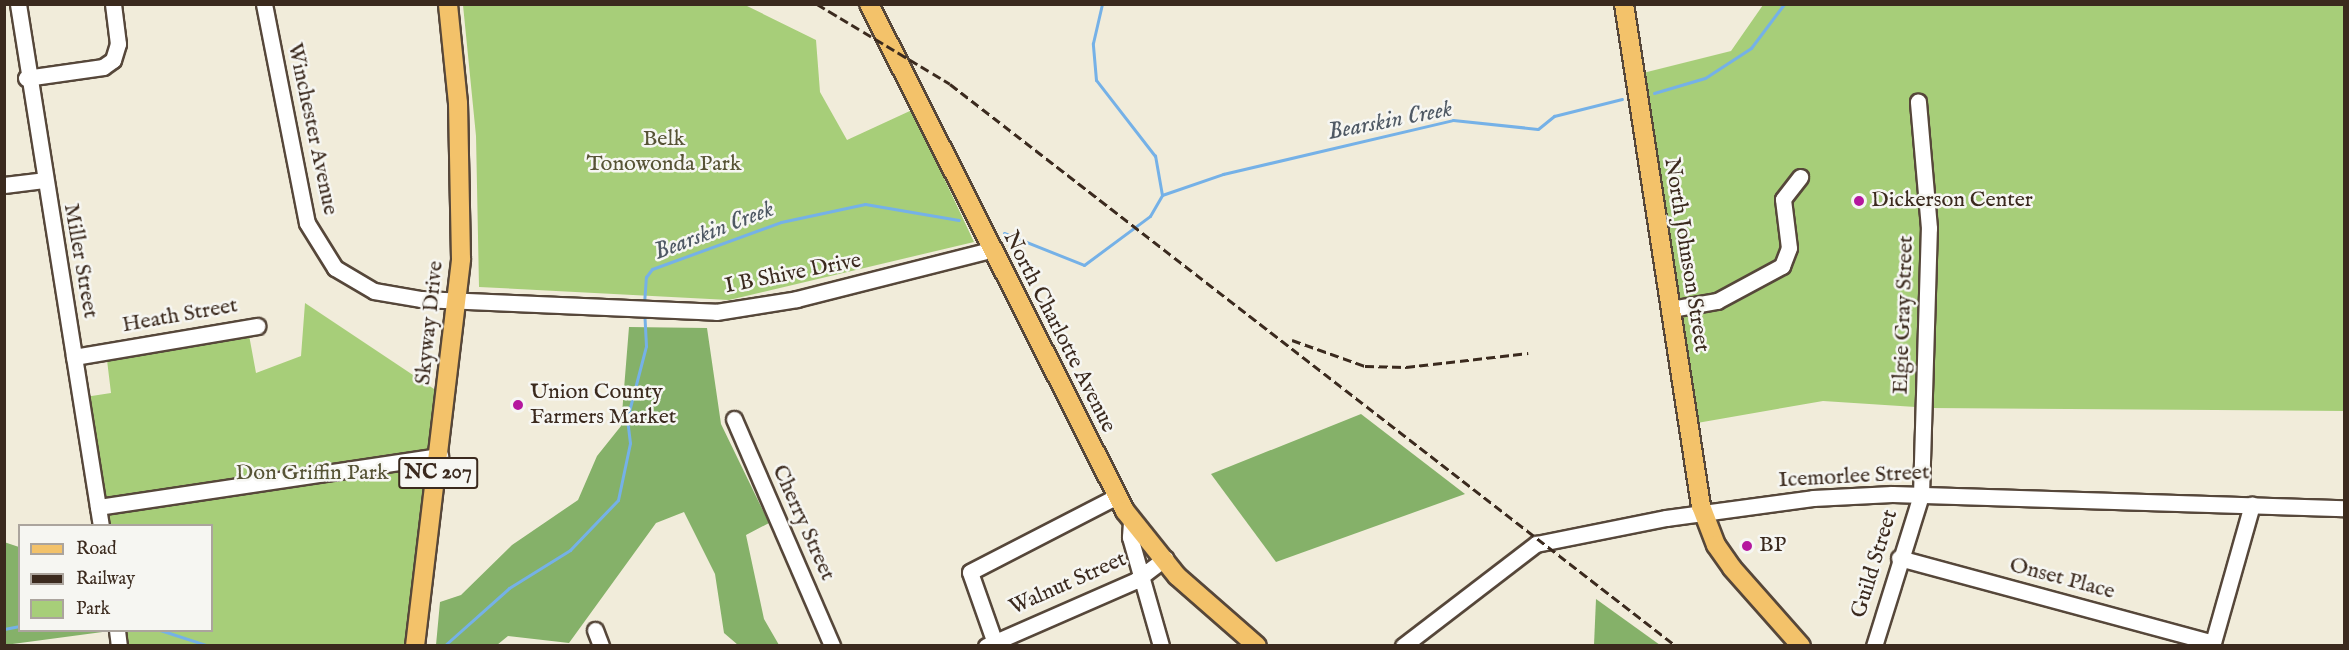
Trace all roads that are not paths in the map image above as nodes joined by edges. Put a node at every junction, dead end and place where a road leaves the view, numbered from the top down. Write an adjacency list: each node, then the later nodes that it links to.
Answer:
1 (18, 4): 7 (street, Miller Street)
2 (113, 4): 7 (street)
3 (264, 4): 13 (street, Winchester Avenue)
4 (448, 4): 13 (main road, Skyway Drive / NC 207)
5 (869, 4): 12 (main road, North Charlotte Avenue)
6 (1624, 4): 14 (main road, North Johnson Street)
7 (26, 78): 10 (street, Miller Street)
8 (1918, 101): 19 (street, Elgie Gray Street)
9 (1800, 177): 14 (street)
10 (42, 180): 11 (street); 16 (street, Miller Street)
11 (4, 185)
12 (990, 250): 13 (street, I B Shive Drive); 20 (main road, North Charlotte Avenue)
13 (458, 300): 18 (main road, Skyway Drive / NC 207)
14 (1671, 309): 24 (main road, North Johnson Street)
15 (257, 326): 16 (street, Heath Street)
16 (74, 357): 22 (street, Miller Street)
17 (734, 419): 33 (street, Cherry Street)
18 (440, 456): 22 (street); 31 (main road, Skyway Drive / NC 207)
19 (1921, 495): 21 (street, Icemorlee Street); 24 (street, Icemorlee Street); 26 (street, Guild Street)
20 (1117, 496): 27 (main road, North Charlotte Avenue); 29 (street)
21 (2252, 505): 23 (street, Icemorlee Street); 30 (street)
22 (98, 507): 25 (street, Miller Street)
23 (2344, 508)
24 (1704, 512): 36 (street, Icemorlee Street); 37 (main road, North Johnson Street)
25 (101, 524)
26 (1899, 558): 30 (street, Onset Place); 38 (street, Guild Street)
27 (1156, 566): 29 (street, Walnut Street); 34 (street); 35 (main road, North Charlotte Avenue)
28 (595, 630): 32 (street)
29 (992, 644)
30 (2212, 644)
31 (415, 645)
32 (601, 645)
33 (832, 645)
34 (1161, 645)
35 (1257, 645)
36 (1403, 645)
37 (1801, 645)
38 (1874, 645)

